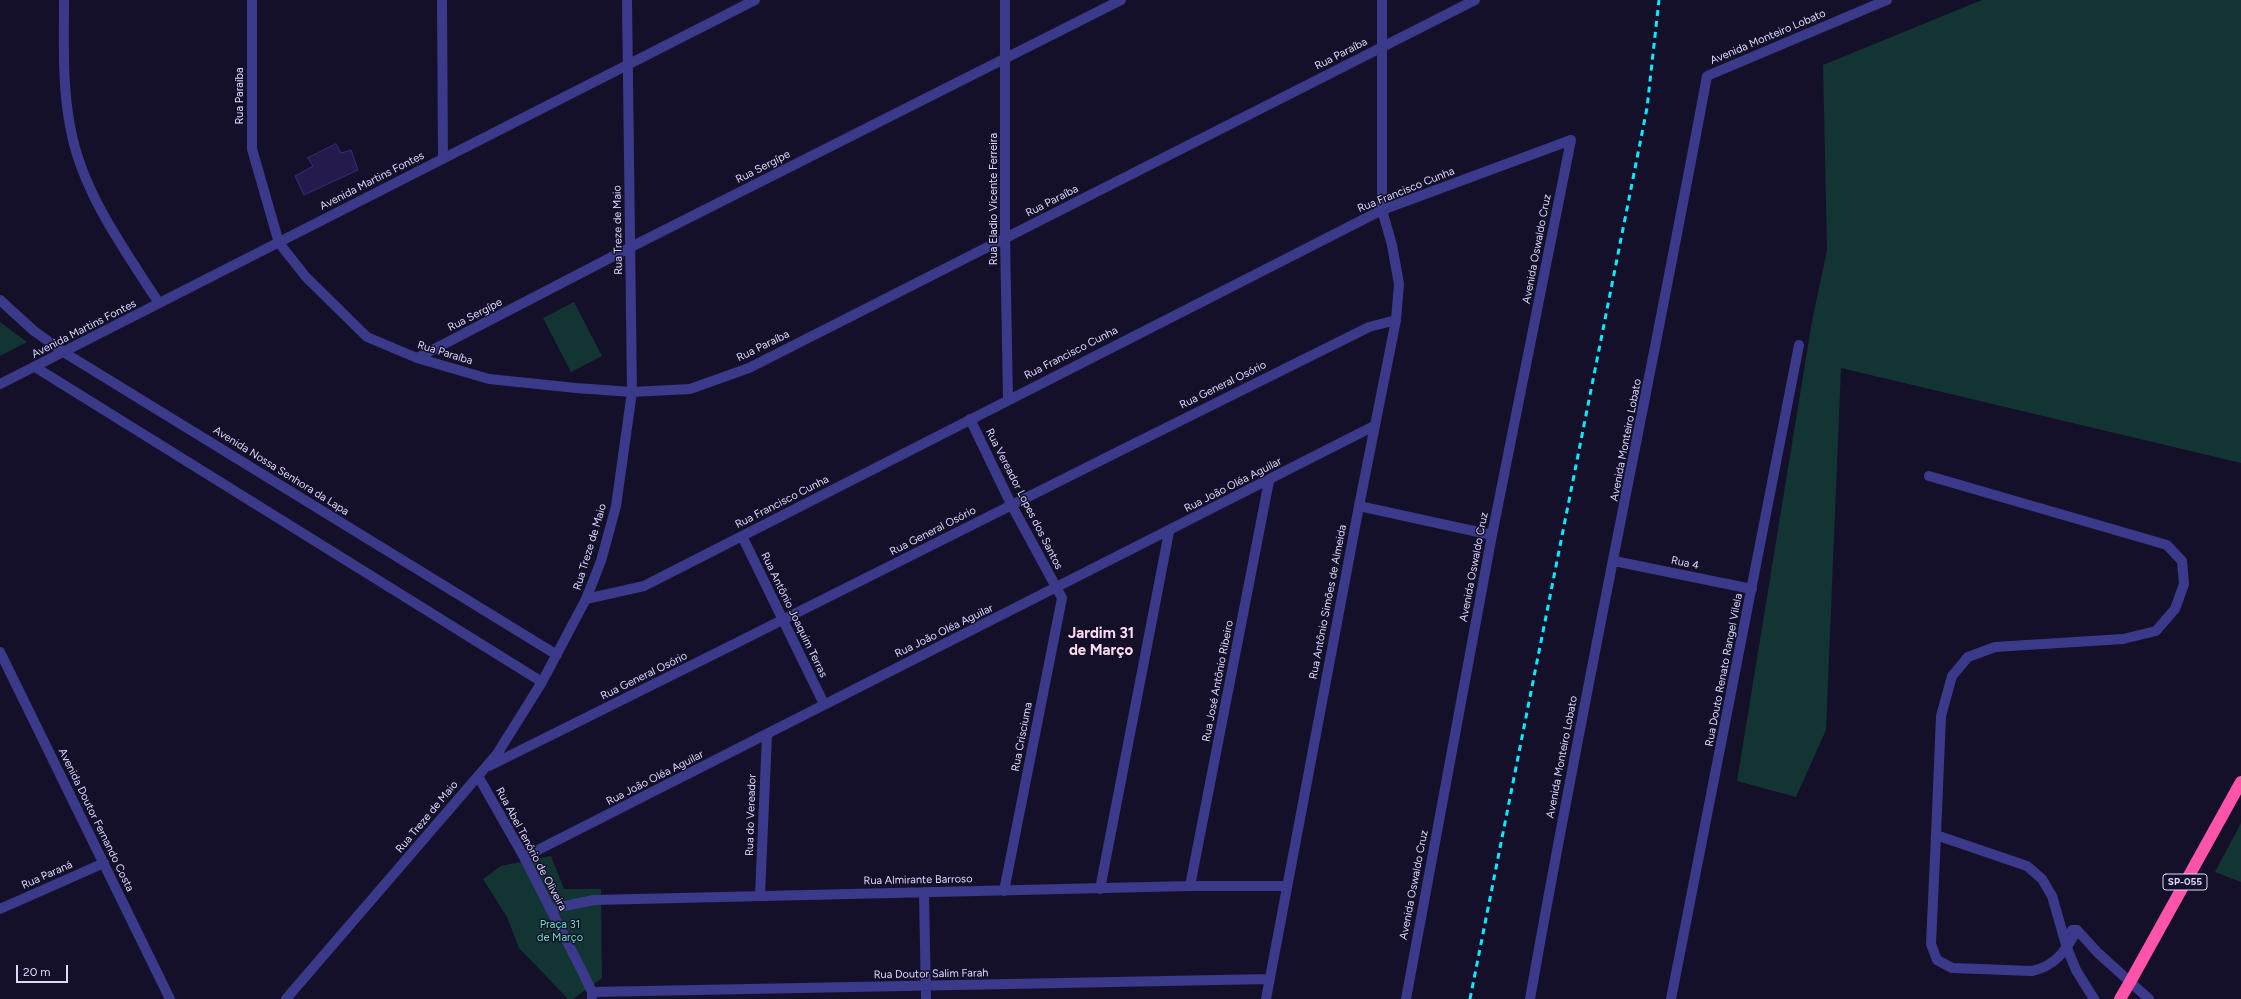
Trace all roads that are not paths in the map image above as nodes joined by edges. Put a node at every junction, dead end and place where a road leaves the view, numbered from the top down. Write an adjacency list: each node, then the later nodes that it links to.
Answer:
1 (64, 0): 21 (street)
2 (252, 0): 18 (street, Rua Paraíba)
3 (442, 0): 15 (street)
4 (627, 0): 13 (street, Rua Treze de Maio)
5 (755, 0): 13 (street, Avenida Martins Fontes)
6 (1005, 0): 12 (street, Rua Eladio Vicente Ferreira)
7 (1121, 0): 12 (street, Rua Sergípe)
8 (1382, 0): 11 (street, Rua Antônio Simões de Almeida)
9 (1475, 0): 11 (street, Rua Paraíba)
10 (1887, 0): 39 (street, Avenida Monteiro Lobato)
11 (1383, 46): 16 (street, Rua Antônio Simões de Almeida); 17 (street, Rua Paraíba)
12 (1005, 60): 17 (street, Rua Eladio Vicente Ferreira); 19 (street, Rua Sergípe)
13 (627, 66): 15 (street, Avenida Martins Fontes); 19 (street, Rua Treze de Maio)
14 (1571, 140): 16 (street, Rua Francisco Cunha); 37 (street, Avenida Oswaldo Cruz)
15 (443, 158): 18 (street, Avenida Martins Fontes)
16 (1382, 210): 22 (street, Rua Antônio Simões de Almeida); 29 (street, Rua Francisco Cunha)
17 (1005, 238): 28 (street, Rua Paraíba); 29 (street, Rua Eladio Vicente Ferreira)
18 (278, 243): 21 (street, Avenida Martins Fontes); 25 (street, Rua Paraíba)
19 (631, 247): 25 (street, Rua Sergípe); 28 (street, Rua Treze de Maio)
20 (0, 300): 24 (street, Avenida Nossa Senhora da Lapa)
21 (159, 303): 24 (street, Avenida Martins Fontes)
22 (1396, 320): 31 (street, Rua Antônio Simões de Almeida); 34 (street, Rua General Osório)
23 (1798, 344): 41 (street, Rua Douto Renato Rangel Vilela)
24 (65, 353): 26 (street, Avenida Martins Fontes); 44 (street, Avenida Nossa Senhora da Lapa)
25 (417, 358): 28 (street, Rua Paraíba)
26 (35, 367): 27 (street, Avenida Martins Fontes); 46 (street)
27 (0, 384)
28 (632, 392): 42 (street, Rua Treze de Maio)
29 (1008, 398): 30 (street, Rua Francisco Cunha)
30 (970, 419): 34 (street, Rua Vereador Lopes dos Santos); 38 (street, Rua Francisco Cunha)
31 (1374, 426): 33 (street, Rua João Oléa Aguilar); 35 (street, Rua Antônio Simões de Almeida)
32 (1929, 476): 51 (street)
33 (1268, 481): 36 (street, Rua João Oléa Aguilar); 54 (street, Rua José Antônio Ribeiro)
34 (1012, 504): 40 (street, Rua Vereador Lopes dos Santos); 43 (street, Rua General Osório)
35 (1358, 506): 37 (street); 55 (street, Rua Antônio Simões de Almeida)
36 (1169, 532): 40 (street, Rua João Oléa Aguilar); 56 (street)
37 (1492, 534): 73 (street, Avenida Oswaldo Cruz)
38 (742, 536): 42 (street, Rua Francisco Cunha); 43 (street, Rua Antônio Joaquim Terras)
39 (1614, 561): 41 (street, Rua 4); 74 (street, Avenida Monteiro Lobato)
40 (1056, 589): 47 (street, Rua João Oléa Aguilar); 57 (street, Rua Crisciuma)
41 (1752, 589): 75 (street, Rua Douto Renato Rangel Vilela)
42 (586, 599): 44 (street, Rua Treze de Maio)
43 (783, 621): 47 (street, Rua Antônio Joaquim Terras); 49 (street, Rua General Osório)
44 (557, 655): 46 (street, Rua Treze de Maio)
45 (1, 656): 53 (street, Avenida Doutor Fernando Costa)
46 (542, 682): 49 (street, Rua Treze de Maio)
47 (824, 704): 48 (street, Rua João Oléa Aguilar)
48 (767, 735): 52 (street, Rua João Oléa Aguilar); 59 (street, Rua do Vereador)
49 (481, 772): 52 (street, Rua Abel Tenório de Oliveira); 70 (street, Rua Treze de Maio)
50 (2241, 782): 66 (highway, SP-055, bridge)
51 (1936, 834): 62 (street); 64 (street)
52 (524, 857): 60 (street, Rua Abel Tenório de Oliveira)
53 (104, 863): 61 (street, Rua Paraná); 69 (street, Avenida Doutor Fernando Costa)
54 (1190, 886): 55 (street, Rua Almirante Barroso); 56 (street, Rua Almirante Barroso)
55 (1287, 886): 65 (street, Rua Antônio Simões de Almeida)
56 (1100, 888): 57 (street, Rua Almirante Barroso)
57 (1004, 891): 58 (street, Rua Almirante Barroso)
58 (924, 892): 59 (street, Rua Almirante Barroso); 67 (street)
59 (760, 896): 60 (street, Rua Almirante Barroso)
60 (550, 908): 68 (street, Rua Abel Tenório de Oliveira)
61 (0, 909)
62 (2062, 929): 63 (street); 64 (street)
63 (2077, 930): 64 (street); 79 (street)
64 (2067, 948): 76 (street)
65 (1270, 980): 67 (street, Rua Doutor Salim Farah); 72 (street, Rua Antônio Simões de Almeida)
66 (2130, 982): 77 (highway, SP-055); 78 (highway)
67 (926, 987): 68 (street, Rua Doutor Salim Farah); 71 (street)
68 (592, 996)
69 (170, 999)
70 (286, 999)
71 (926, 999)
72 (1266, 999)
73 (1406, 999)
74 (1530, 999)
75 (1672, 999)
76 (2094, 999)
77 (2120, 999)
78 (2125, 999)
79 (2149, 999)

